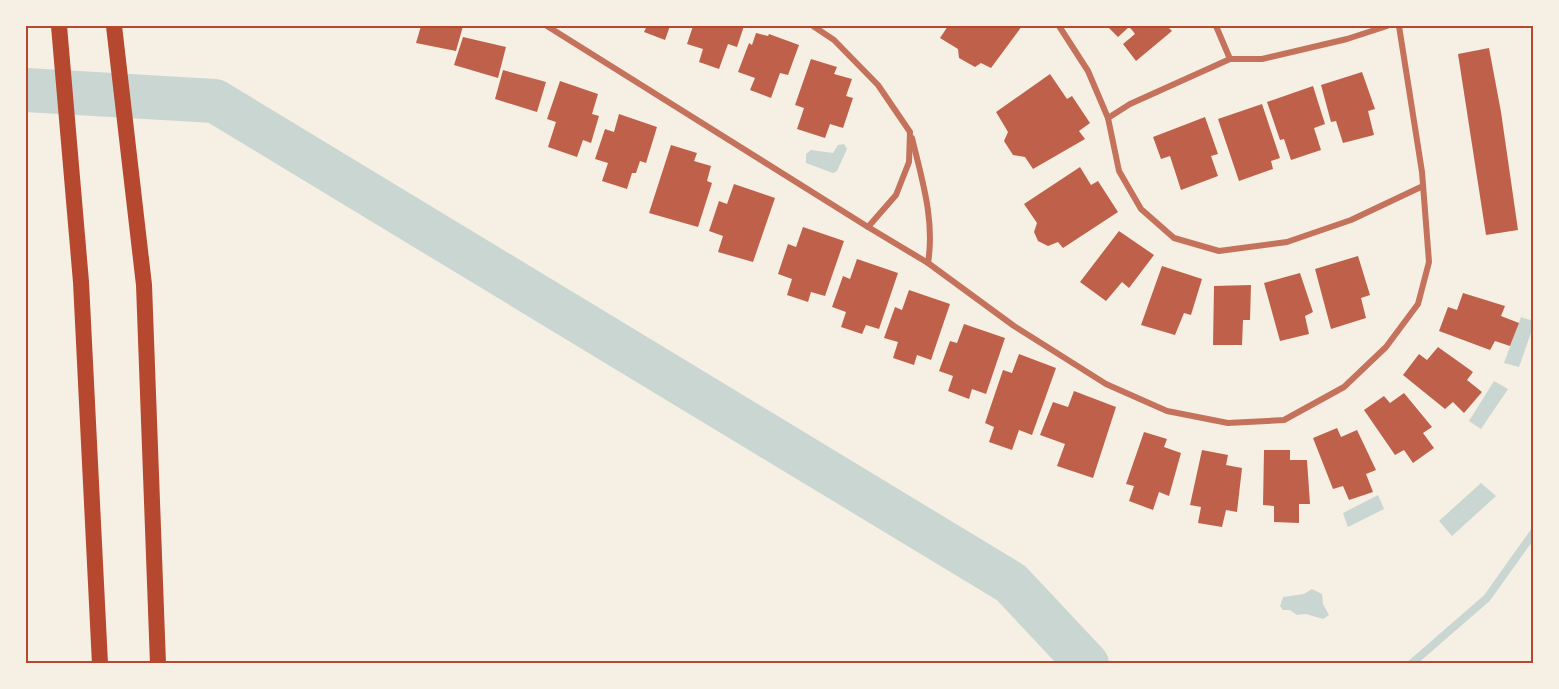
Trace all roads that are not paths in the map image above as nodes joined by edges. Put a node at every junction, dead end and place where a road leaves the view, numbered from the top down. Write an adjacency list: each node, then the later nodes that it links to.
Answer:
1 (59, 26): 15 (highway)
2 (114, 26): 16 (highway)
3 (547, 26): 13 (street)
4 (813, 26): 11 (street)
5 (1059, 26): 10 (street)
6 (1216, 26): 9 (street)
7 (1387, 26): 9 (street)
8 (1399, 26): 12 (street)
9 (1230, 59): 10 (street)
10 (1108, 118): 12 (street)
11 (910, 132): 13 (street); 14 (street)
12 (1423, 186): 14 (street)
13 (868, 227): 14 (street)
14 (928, 263)
15 (100, 663)
16 (158, 663)

